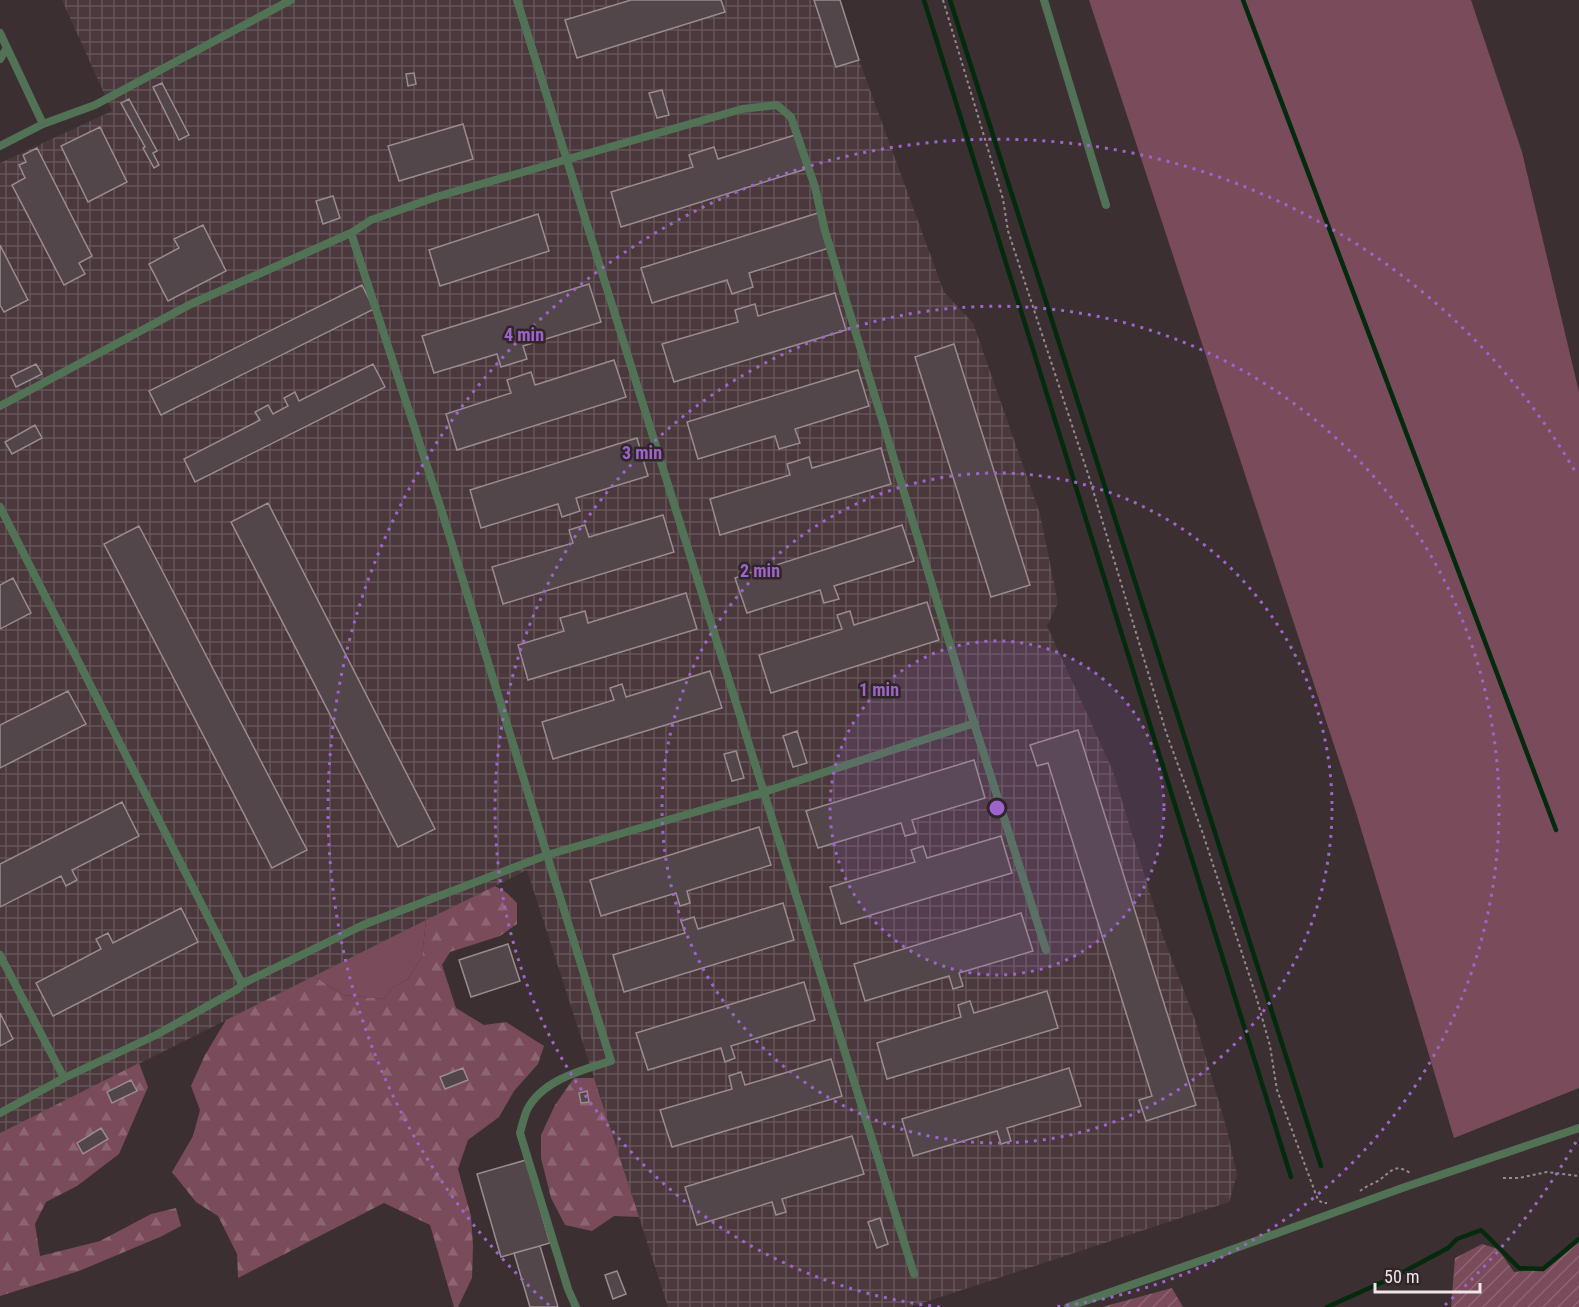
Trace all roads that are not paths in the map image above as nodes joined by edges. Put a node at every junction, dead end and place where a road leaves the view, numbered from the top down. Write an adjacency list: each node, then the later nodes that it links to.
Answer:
1 (291, 0): 7 (lane)
2 (518, 0): 9 (lane)
3 (1044, 0): 10 (lane)
4 (0, 33): 5 (lane)
5 (7, 48): 6 (lane); 7 (lane)
6 (0, 59)
7 (43, 124): 8 (lane)
8 (0, 146)
9 (567, 160): 11 (lane); 14 (lane); 15 (lane)
10 (1106, 205)
11 (351, 233): 12 (lane); 16 (lane)
12 (0, 406)
13 (0, 507): 19 (lane)
14 (975, 723): 15 (lane); 17 (lane)
15 (764, 792): 16 (lane); 23 (lane)
16 (547, 855): 19 (lane); 24 (lane)
17 (1046, 950)
18 (0, 956): 20 (lane)
19 (242, 984): 20 (lane)
20 (64, 1078): 21 (lane)
21 (0, 1113)
22 (1579, 1128): 25 (lane)
23 (914, 1274)
24 (576, 1307)
25 (1068, 1307)

